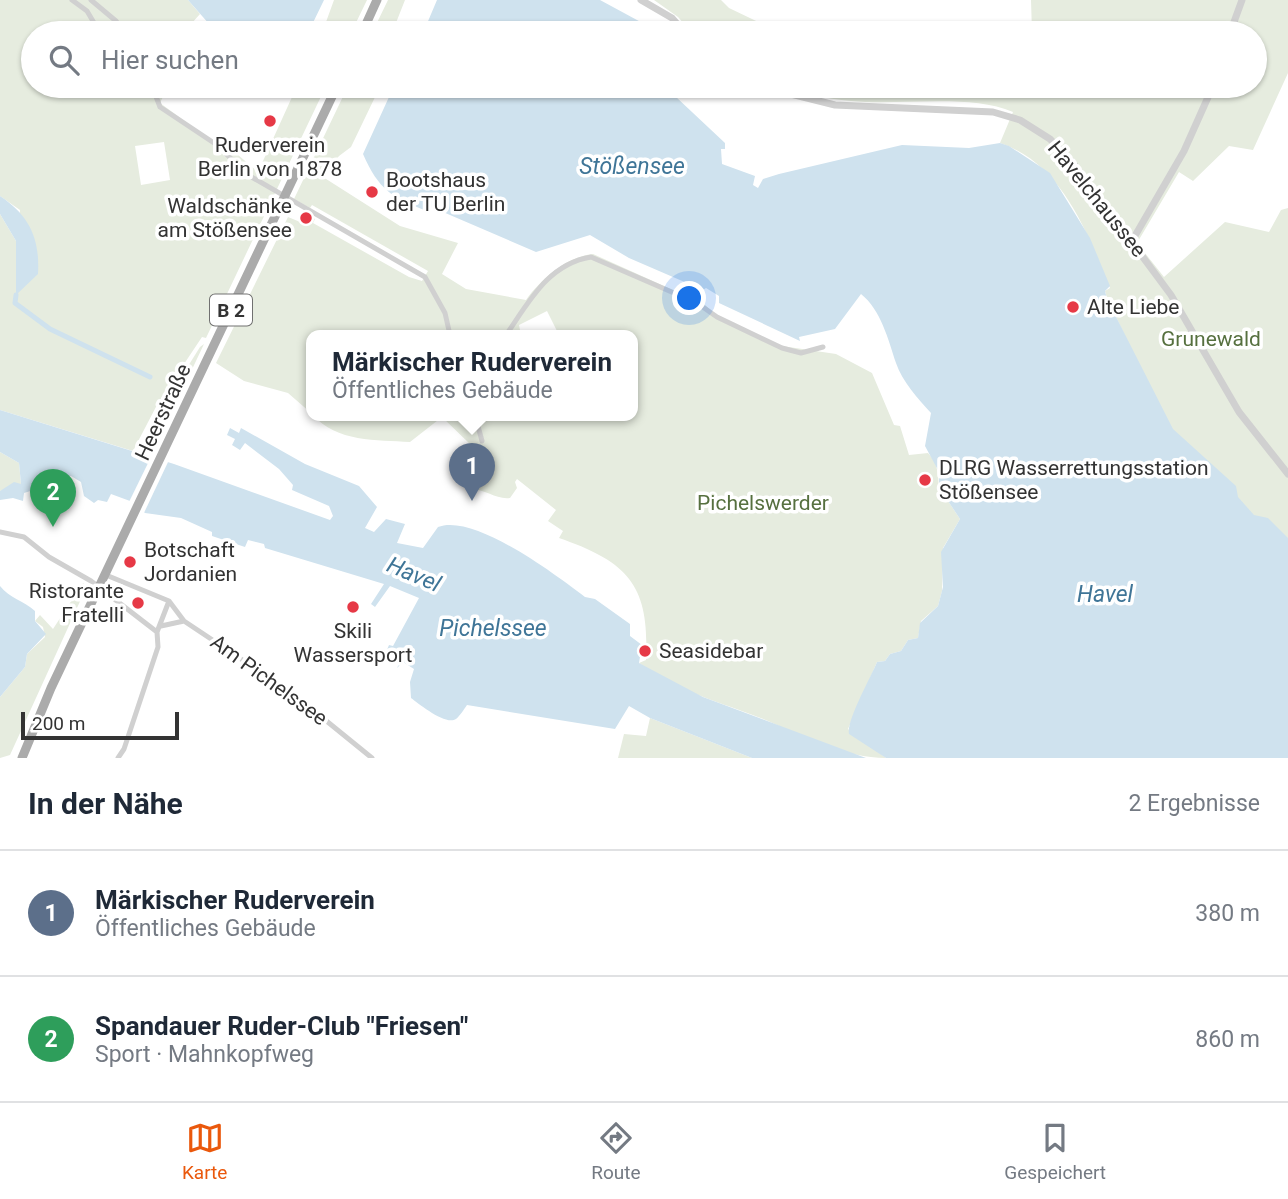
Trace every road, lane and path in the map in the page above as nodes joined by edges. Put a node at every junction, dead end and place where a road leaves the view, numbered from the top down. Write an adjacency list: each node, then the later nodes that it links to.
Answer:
1 (72, 0): 6 (street)
2 (91, 0): 7 (street)
3 (377, 0): 8 (main road)
4 (641, 0): 9 (street)
5 (1242, 0): 10 (street)
6 (93, 21)
7 (116, 21)
8 (367, 21)
9 (675, 21)
10 (1234, 21)
11 (157, 98): 15 (street)
12 (331, 98): 15 (main road, Heerstraße / B 2)
13 (807, 98): 16 (street, Havelchaussee)
14 (1208, 98): 16 (street)
15 (285, 196): 17 (street); 24 (main road, Heerstraße / B 2)
16 (1132, 241): 22 (street, Havelchaussee)
17 (449, 330)
18 (509, 330): 19 (street)
19 (822, 347)
20 (477, 421): 21 (street)
21 (482, 441)
22 (1288, 474)
23 (0, 532): 25 (street)
24 (106, 575): 25 (main road, Heerstraße / B 2); 26 (street)
25 (99, 589): 28 (street); 29 (main road, Heerstraße / B 2)
26 (169, 601): 27 (street, Am Pichelssee); 28 (street)
27 (184, 621): 28 (street); 31 (street, Am Pichelssee)
28 (159, 629): 30 (street)
29 (21, 757)
30 (118, 758)
31 (372, 758)

